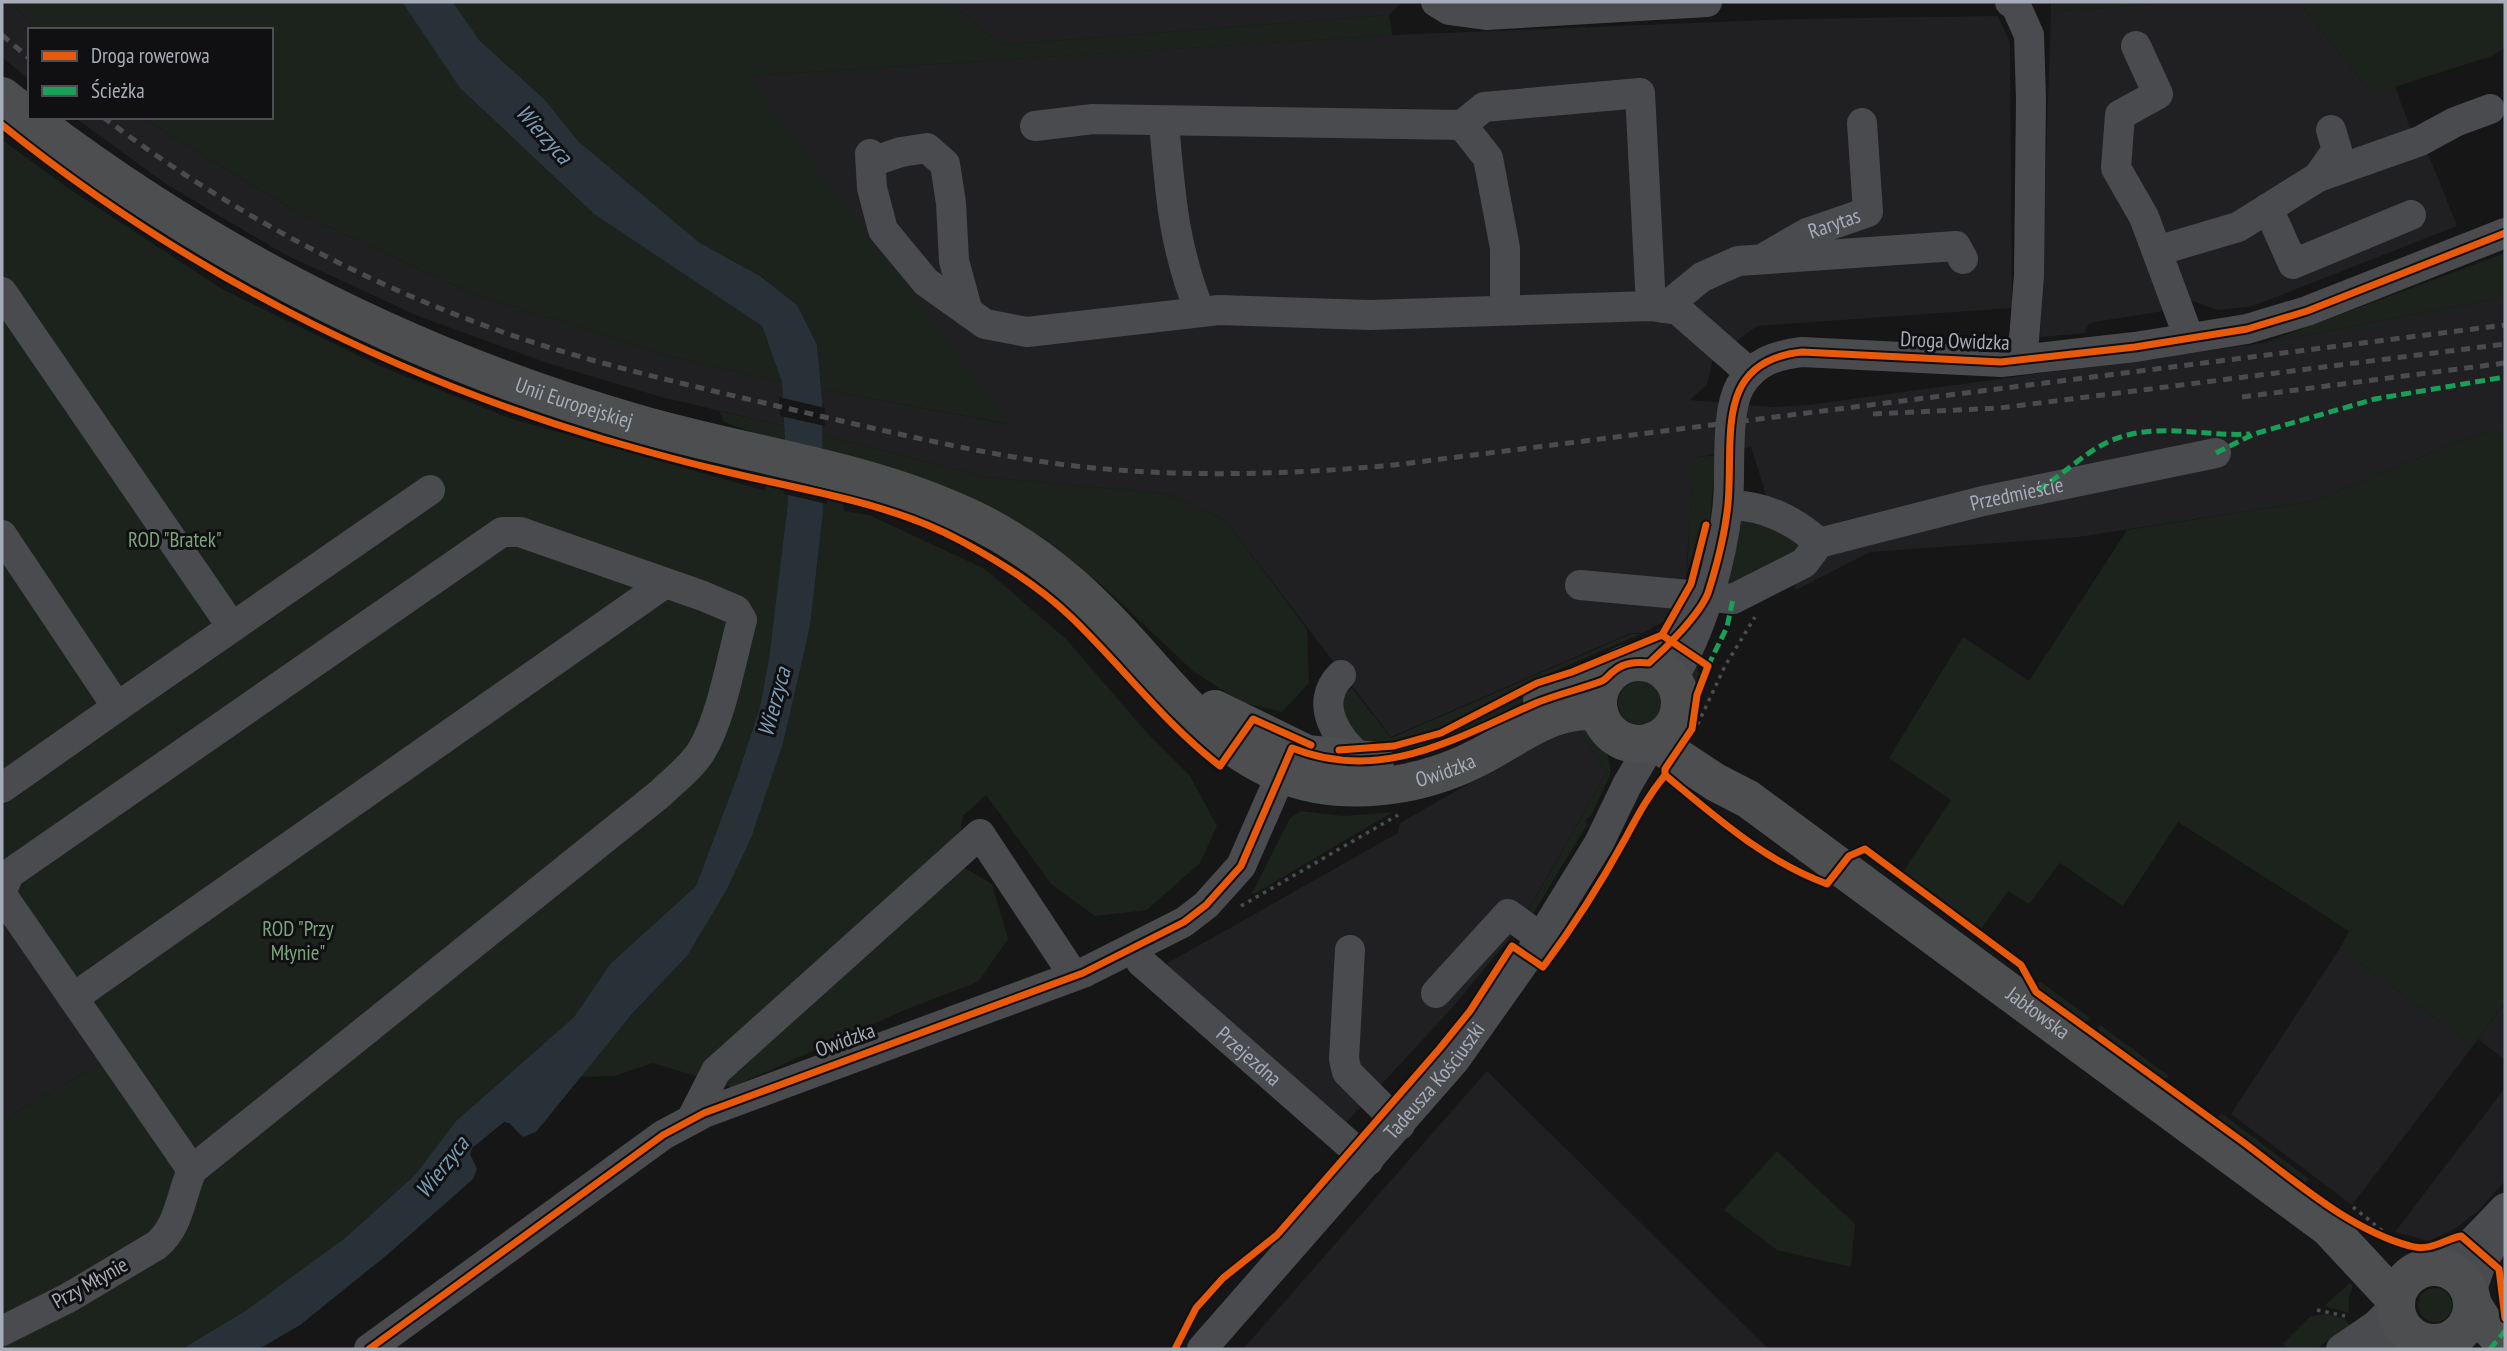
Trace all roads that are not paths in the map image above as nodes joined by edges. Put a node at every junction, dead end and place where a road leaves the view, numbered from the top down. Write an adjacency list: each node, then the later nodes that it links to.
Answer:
1 (1436, 2): 2 (street)
2 (1707, 2)
3 (2010, 2): 27 (street)
4 (2136, 46): 18 (street)
5 (2, 96): 7 (main road, Unii Europejskiej)
6 (2490, 109): 14 (street)
7 (28, 117)
8 (30, 119): 43 (main road, Unii Europejskiej)
9 (1164, 122): 11 (street); 12 (street); 25 (street)
10 (1861, 123): 20 (street, Rarytas)
11 (1462, 125): 22 (street); 23 (street)
12 (1035, 126)
13 (2331, 130): 14 (street)
14 (2318, 177): 15 (street)
15 (2268, 208): 16 (street); 18 (street)
16 (2411, 215)
17 (2505, 233): 26 (street, Droga Owidzka)
18 (2157, 251): 26 (street)
19 (1963, 259): 20 (street)
20 (1761, 260): 22 (street)
21 (2, 292): 37 (street)
22 (1658, 307): 23 (street); 28 (street)
23 (1505, 310): 25 (street)
24 (968, 312): 24 (street); 25 (street)
25 (1200, 312)
26 (2189, 338): 27 (street, Droga Owidzka)
27 (2011, 361): 28 (street, Droga Owidzka)
28 (1750, 373): 31 (street)
29 (2216, 453): 33 (street, Przedmieście)
30 (430, 490): 37 (street)
31 (1728, 506): 33 (street); 36 (street)
32 (2, 535): 41 (street)
33 (1819, 543): 36 (street)
34 (664, 584): 46 (street); 52 (street); 56 (street)
35 (1580, 585): 36 (street)
36 (1707, 597): 38 (street)
37 (232, 627): 41 (street)
38 (1661, 671): 40 (main road); 42 (main road)
39 (1341, 675): 44 (street)
40 (1602, 696): 42 (main road); 43 (main road, Owidzka); 44 (main road, Unii Europejskiej)
41 (117, 707): 45 (street)
42 (1667, 735): 47 (street, Tadeusza Kościuszki); 58 (main road, Jabłowska)
43 (1287, 761): 44 (main road, Unii Europejskiej); 48 (street, Owidzka)
44 (1364, 761)
45 (2, 787)
46 (2, 893): 52 (street)
47 (1541, 938): 51 (street); 54 (street, Tadeusza Kościuszki)
48 (1134, 949): 50 (street, Owidzka); 55 (street, Przejezdna)
49 (1350, 950): 54 (street)
50 (1074, 976): 53 (street, Owidzka); 53 (street)
51 (1436, 993)
52 (72, 998): 56 (street)
53 (691, 1120): 66 (street, Owidzka)
54 (1400, 1125): 55 (street, Tadeusza Kościuszki)
55 (1368, 1161): 67 (street, Tadeusza Kościuszki)
56 (191, 1170): 63 (street, Przy Młynie)
57 (2505, 1208): 60 (street)
58 (2340, 1223): 60 (main road, Jabłowska); 62 (main road, Jabłowska)
59 (2505, 1225): 61 (street)
60 (2431, 1267): 61 (main road); 62 (main road)
61 (2472, 1298): 64 (main road); 65 (main road)
62 (2396, 1303): 64 (main road); 68 (street)
63 (2, 1331)
64 (2445, 1343): 69 (street)
65 (2505, 1344)
66 (369, 1349)
67 (1202, 1349)
68 (2341, 1349)
69 (2376, 1349)

